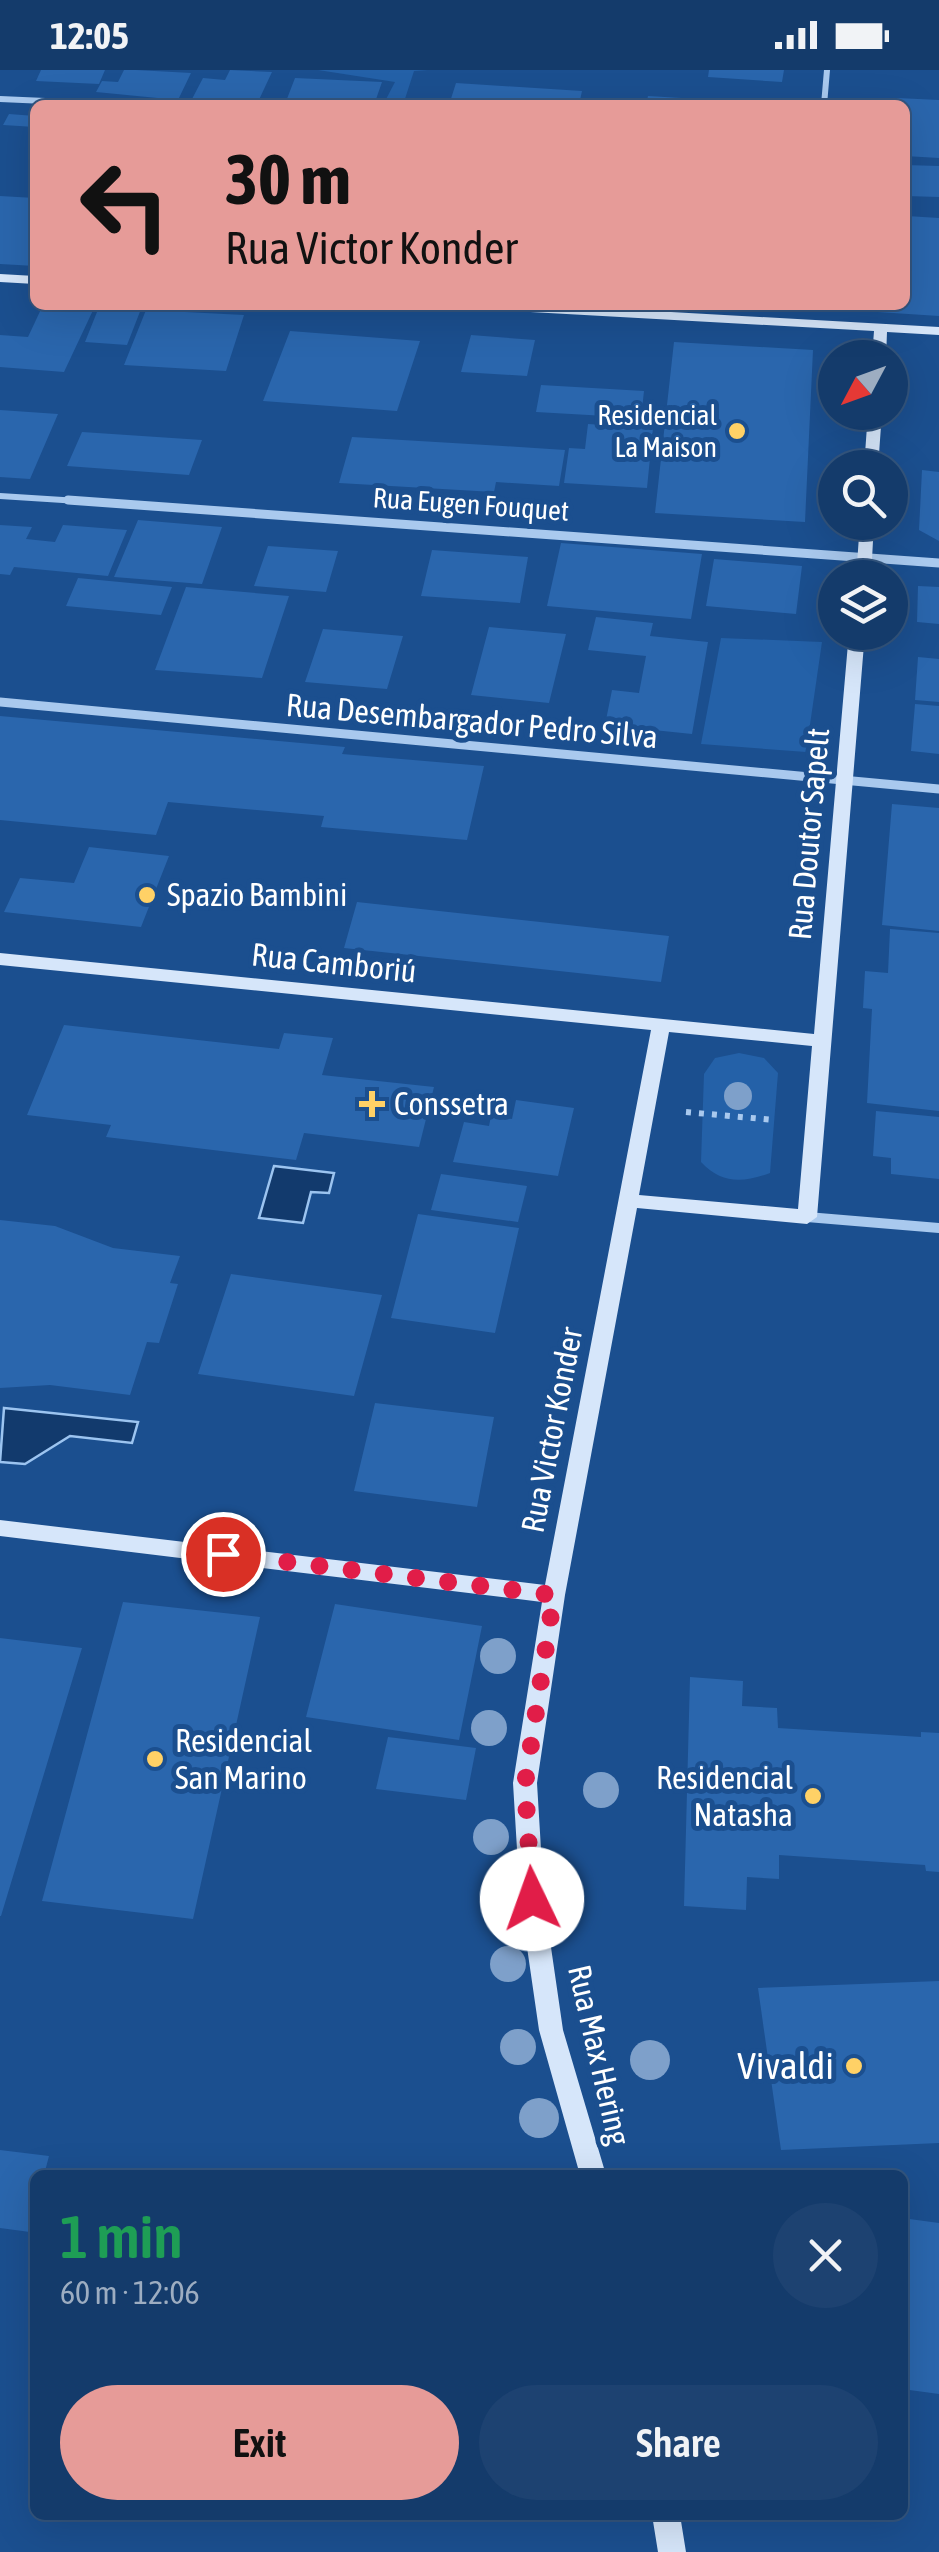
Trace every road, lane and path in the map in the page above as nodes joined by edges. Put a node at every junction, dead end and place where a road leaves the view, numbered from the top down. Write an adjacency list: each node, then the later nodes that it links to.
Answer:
1 (827, 70): 4 (street)
2 (0, 98): 3 (street)
3 (39, 100)
4 (824, 100)
5 (0, 278): 6 (street)
6 (30, 280)
7 (564, 310): 8 (street)
8 (881, 328): 9 (street); 10 (street)
9 (939, 331)
10 (880, 340)
11 (0, 496): 13 (street, Rua Eugen Fouquet)
12 (866, 540): 13 (street)
13 (865, 557): 14 (street); 15 (street, Rua Eugen Fouquet)
14 (865, 560)
15 (939, 563)
16 (855, 650): 18 (street, Rua Doutor Sapelt)
17 (0, 702): 18 (street, Rua Desembargador Pedro Silva)
18 (842, 780): 19 (street, Rua Desembargador Pedro Silva); 22 (street, Rua Doutor Sapelt)
19 (939, 789)
20 (0, 960): 21 (street, Rua Camboriú)
21 (661, 1026): 22 (street, Rua Camboriú); 23 (street, Rua Victor Konder)
22 (822, 1041): 24 (street, Rua Doutor Sapelt)
23 (646, 1108): 24 (path); 25 (street, Rua Victor Konder)
24 (815, 1124): 26 (street, Rua Doutor Sapelt)
25 (631, 1201): 26 (street); 29 (street, Rua Victor Konder)
26 (807, 1216): 27 (street)
27 (939, 1228)
28 (0, 1528): 29 (street)
29 (554, 1595): 30 (street, Rua Max Hering)
30 (591, 2170)
31 (667, 2520): 32 (street)
32 (672, 2552)

